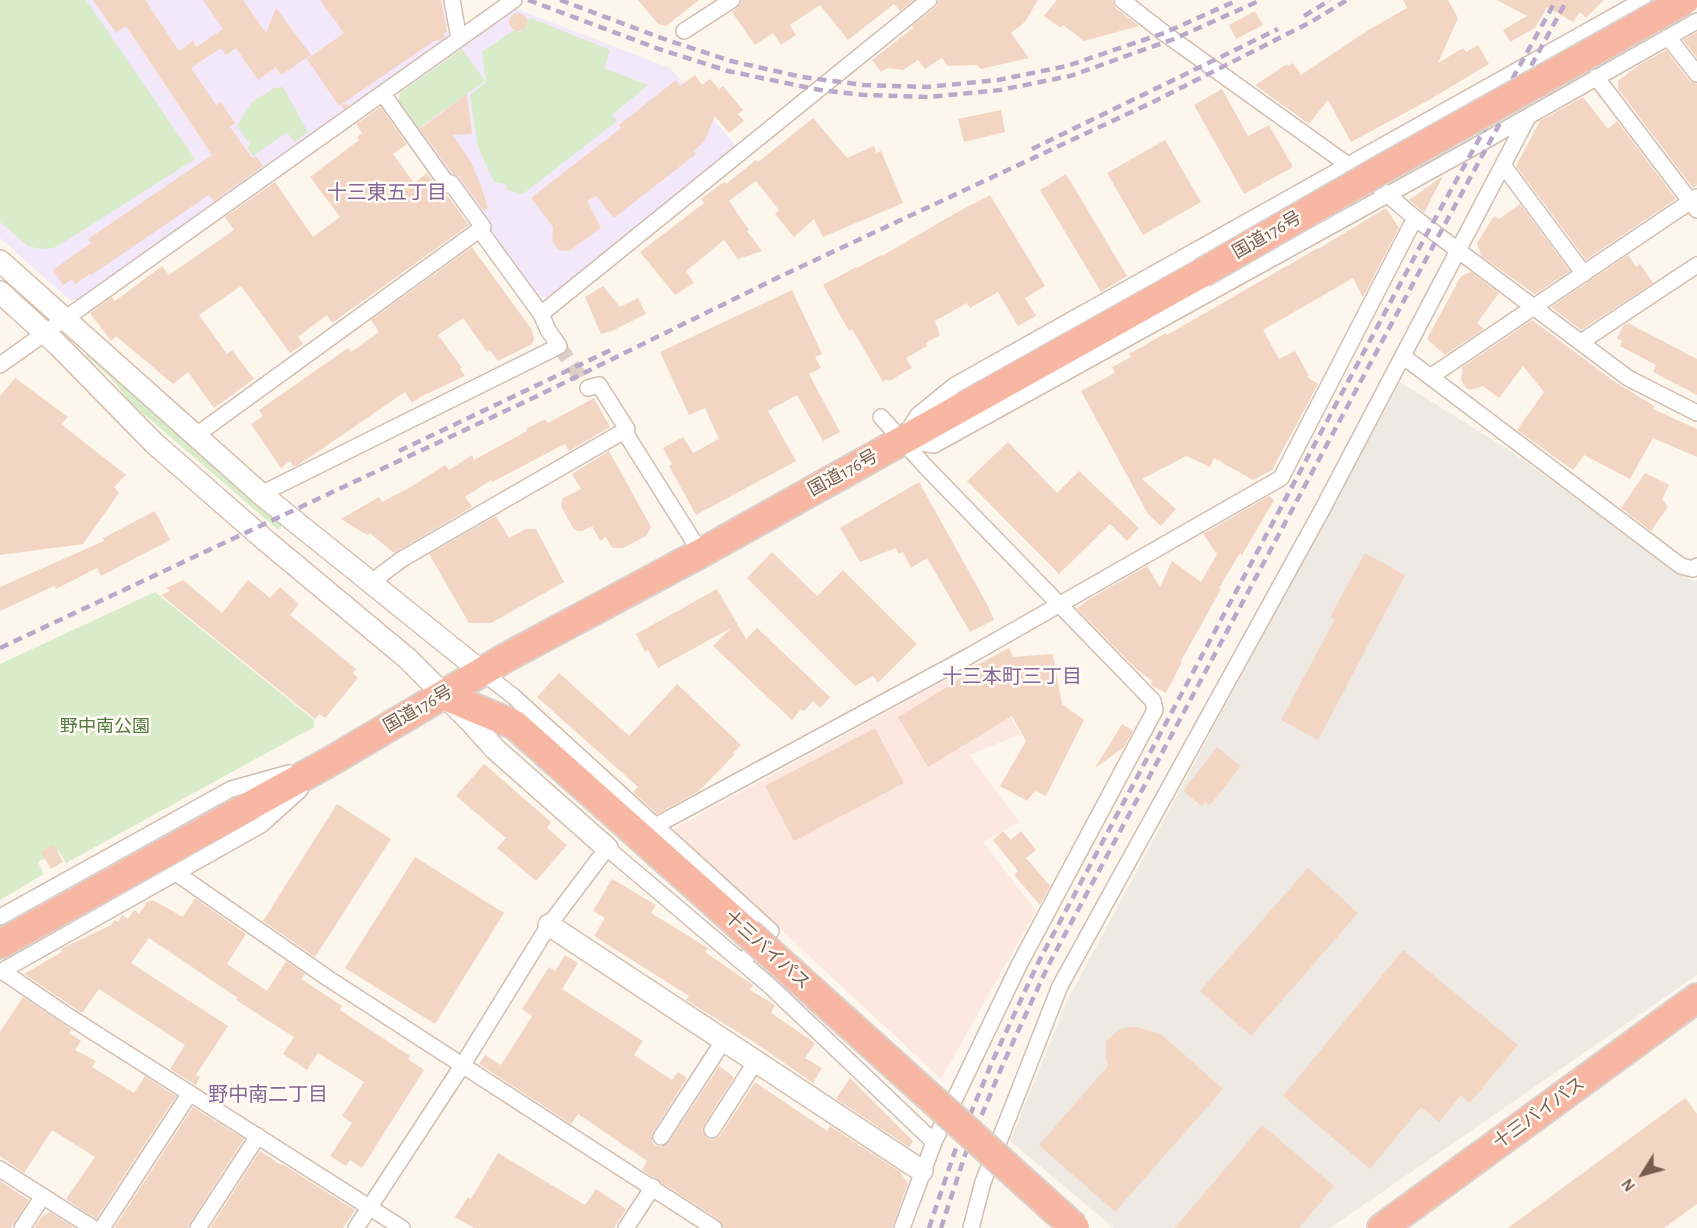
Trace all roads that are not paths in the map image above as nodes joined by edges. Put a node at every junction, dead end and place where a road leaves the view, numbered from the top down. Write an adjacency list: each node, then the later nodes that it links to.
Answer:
1 (452, 0): 13 (street)
2 (514, 0): 13 (street)
3 (732, 0): 11 (street)
4 (928, 0): 30 (street)
5 (1122, 0): 9 (street)
6 (1149, 0): 9 (street)
7 (1644, 0): 19 (street)
8 (1685, 0): 42 (highway, 国道176号, bridge)
9 (1138, 11): 19 (street)
10 (1697, 21): 12 (street)
11 (684, 31)
12 (1668, 37): 14 (street); 15 (street)
13 (459, 39): 16 (street)
14 (1697, 74)
15 (1596, 77): 17 (street); 21 (street)
16 (382, 94): 23 (street); 31 (street)
17 (1529, 116): 18 (street); 20 (street)
18 (1503, 165): 24 (street); 27 (street)
19 (1349, 166): 20 (street); 42 (street)
20 (1387, 194): 22 (street); 42 (street)
21 (1695, 203): 27 (street)
22 (1415, 218): 24 (street); 47 (street)
23 (479, 229): 30 (street); 41 (street)
24 (1458, 250): 29 (street); 34 (street)
25 (0, 261): 31 (street)
26 (1697, 265): 33 (street)
27 (1584, 274): 29 (street)
28 (0, 292): 32 (street)
29 (1534, 306): 33 (street); 36 (street)
30 (541, 314): 43 (street)
31 (64, 320): 32 (street); 41 (street)
32 (45, 333): 35 (street); 49 (street)
33 (1581, 342): 38 (street)
34 (1404, 357): 36 (street); 84 (street)
35 (0, 365)
36 (1430, 377): 45 (street)
37 (588, 388): 40 (street)
38 (1697, 414)
39 (881, 417): 42 (street)
40 (624, 431): 44 (street); 46 (street)
41 (195, 436): 43 (street)
42 (902, 440): 44 (highway, 国道176号); 47 (street)
43 (261, 494): 46 (street)
44 (701, 553): 48 (highway, 国道176号)
45 (1697, 566)
46 (370, 584): 48 (street)
47 (1059, 605): 51 (street); 69 (street)
48 (482, 672): 49 (highway, 国道176号); 51 (street)
49 (443, 695): 50 (highway, 国道176号); 52 (street); 56 (highway, 十三バイパス)
50 (331, 761): 53 (street); 54 (street); 57 (highway, 国道176号)
51 (655, 826): 56 (street)
52 (607, 848): 55 (street); 58 (street)
53 (176, 873): 57 (street); 64 (street)
54 (0, 917)
55 (549, 925): 61 (street); 64 (street)
56 (760, 932): 58 (street); 85 (highway, 十三バイパス, bridge)
57 (1, 962): 65 (street)
58 (742, 962): 69 (street)
59 (1697, 998): 62 (highway, 十三バイパス)
60 (1697, 1022): 62 (highway)
61 (724, 1040): 63 (street); 68 (street)
62 (1614, 1059): 86 (highway, 十三バイパス)
63 (756, 1061): 66 (street); 71 (street)
64 (462, 1066): 72 (street); 74 (street)
65 (190, 1093): 67 (street); 77 (street)
66 (712, 1130)
67 (258, 1136): 74 (street); 78 (street)
68 (661, 1137)
69 (934, 1142): 71 (street)
70 (0, 1169): 73 (street)
71 (922, 1171): 83 (street)
72 (652, 1187): 81 (street); 82 (street)
73 (43, 1196): 75 (street); 76 (street)
74 (370, 1206): 79 (street); 80 (street)
75 (22, 1228)
76 (93, 1228)
77 (102, 1228)
78 (198, 1228)
79 (356, 1228)
80 (402, 1228)
81 (626, 1228)
82 (714, 1228)
83 (902, 1228)
84 (971, 1228)
85 (1075, 1228)
86 (1382, 1228)

